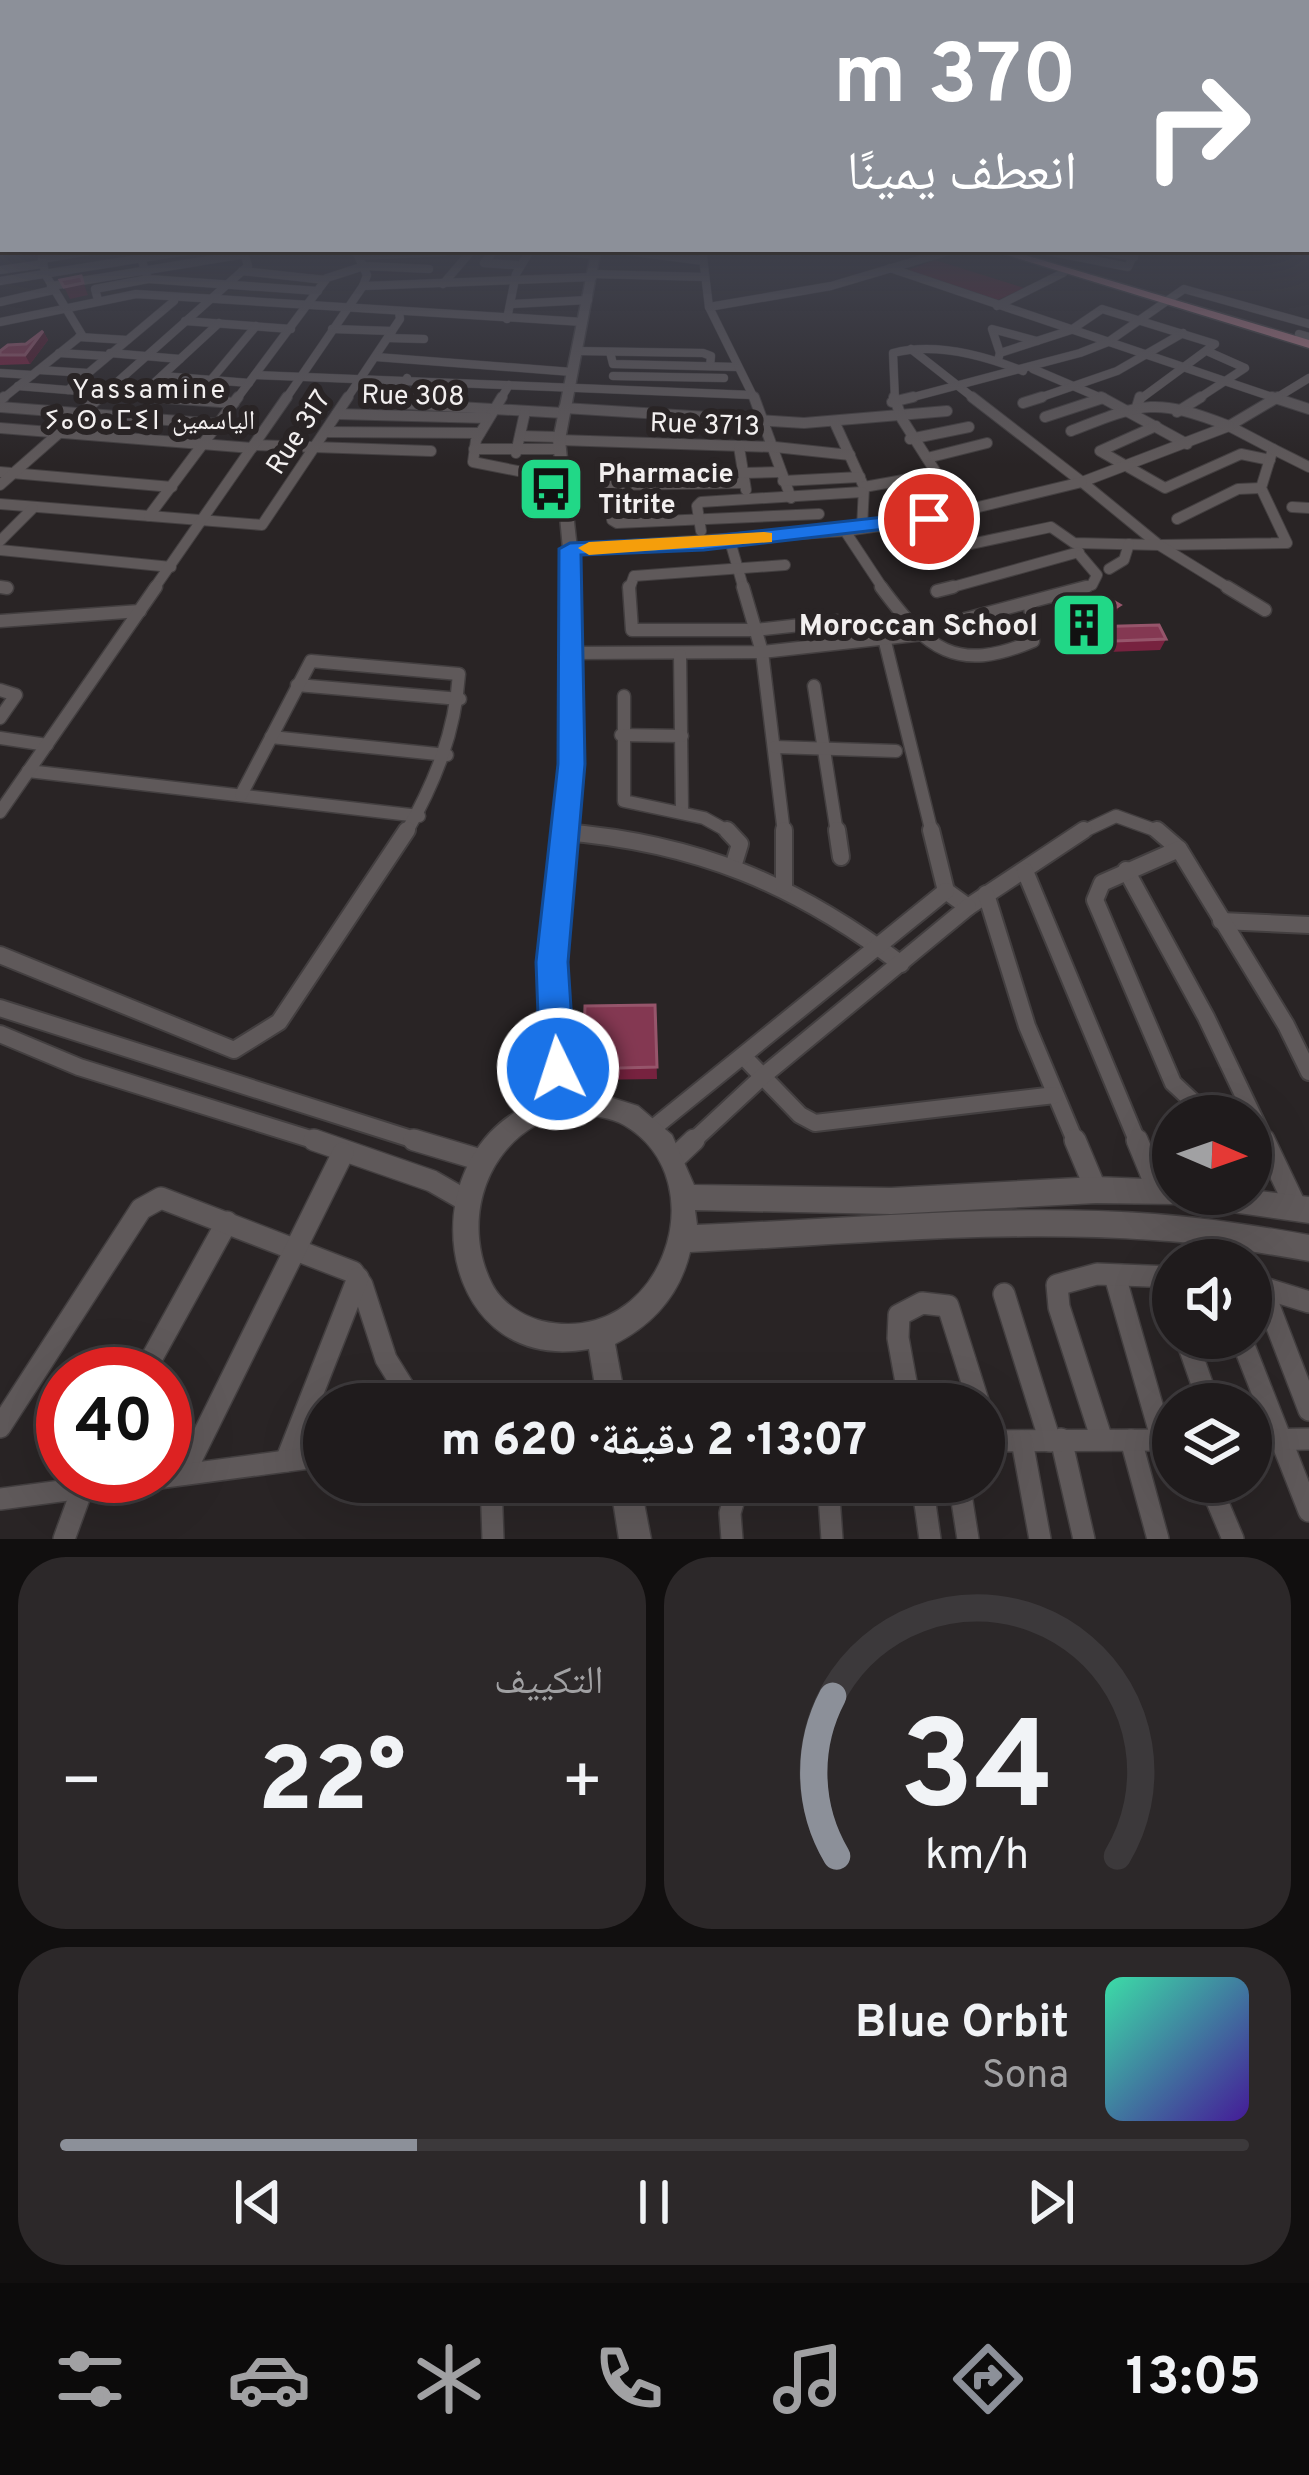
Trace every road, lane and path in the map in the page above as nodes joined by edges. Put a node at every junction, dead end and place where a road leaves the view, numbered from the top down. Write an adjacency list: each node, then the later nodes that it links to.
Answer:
1 (71, 321): 23 (street)
2 (150, 321): 26 (street)
3 (185, 321): 15 (street); 36 (street)
4 (296, 321): 18 (street)
5 (338, 321): 19 (street)
6 (397, 321): 22 (street, Rue 317)
7 (554, 321): 14 (street)
8 (715, 321): 42 (street)
9 (1043, 321): 20 (street)
10 (1084, 321): 20 (street)
11 (1140, 321): 28 (street)
12 (1144, 321): 21 (street)
13 (1235, 321): 24 (main road)
14 (584, 322): 31 (street)
15 (219, 323): 17 (street); 40 (street)
16 (1309, 324): 24 (street)
17 (256, 326): 18 (street); 60 (street)
18 (291, 328): 58 (street)
19 (332, 329): 22 (street); 50 (street)
20 (1071, 330): 27 (street); 28 (street)
21 (1183, 333): 30 (street); 38 (street)
22 (390, 334): 25 (street); 39 (street, Rue 317)
23 (79, 337): 26 (street); 33 (street)
24 (1303, 338)
25 (424, 339)
26 (127, 340): 35 (street)
27 (1038, 341): 37 (street); 37 (street)
28 (1108, 342): 38 (street); 44 (street)
29 (911, 349): 37 (street); 66 (street); 78 (street)
30 (1212, 350): 43 (street); 62 (street)
31 (577, 351): 32 (street); 76 (street)
32 (610, 352): 34 (street); 46 (street)
33 (59, 353): 35 (street); 45 (street)
34 (666, 353): 41 (street); 46 (street)
35 (108, 355): 36 (street); 48 (street)
36 (146, 356): 40 (street); 70 (street)
37 (999, 356): 44 (street)
38 (1150, 356): 43 (street); 63 (street)
39 (376, 357): 52 (street, Rue 317); 76 (street)
40 (180, 359): 49 (street)
41 (710, 367): 42 (street); 46 (street)
42 (738, 367): 73 (street)
43 (1186, 367): 62 (street); 85 (street)
44 (1028, 370): 63 (street); 66 (street)
45 (35, 372): 47 (street); 48 (street); 65 (street)
46 (665, 372): 53 (street); 55 (street)
47 (0, 373)
48 (88, 373): 67 (street)
49 (162, 376): 60 (street); 75 (street)
50 (300, 376): 52 (street); 58 (street); 120 (street)
51 (614, 376): 53 (street)
52 (362, 377): 54 (street); 92 (street, Rue 317)
53 (629, 377): 69 (street)
54 (407, 378): 59 (street); 71 (street)
55 (680, 378): 56 (street); 72 (street)
56 (724, 378)
57 (1309, 378): 74 (street)
58 (252, 379): 60 (street); 80 (street)
59 (443, 380): 61 (street); 83 (street)
60 (210, 381)
61 (481, 382): 64 (street); 84 (street)
62 (1231, 382): 74 (street); 90 (street)
63 (1078, 384): 77 (street); 81 (street)
64 (509, 385): 76 (street); 94 (street)
65 (18, 386): 67 (street); 79 (street)
66 (958, 388): 78 (street); 143 (street)
67 (68, 390): 70 (street)
68 (384, 392): 71 (street)
69 (628, 392): 72 (street); 76 (street); 89 (street)
70 (104, 393): 75 (street); 91 (street)
71 (398, 393): 82 (street)
72 (680, 393): 73 (street)
73 (752, 395): 100 (street)
74 (1278, 395): 86 (street); 104 (street)
75 (140, 396): 80 (street)
76 (567, 396): 88 (street); 89 (street); 114 (street)
77 (1103, 398): 85 (street); 95 (street)
78 (892, 402): 99 (street)
79 (0, 403): 91 (street)
80 (234, 403): 102 (street)
81 (1023, 403)
82 (407, 404): 83 (street); 93 (street)
83 (429, 405): 84 (street)
84 (466, 406): 94 (street)
85 (1132, 409): 90 (street); 103 (street); 107 (street)
86 (1309, 409)
87 (947, 411): 99 (street)
88 (525, 412): 94 (street); 111 (street)
89 (626, 412): 97 (street); 115 (street)
90 (1178, 412): 104 (street)
91 (81, 414): 96 (street); 109 (street)
92 (338, 414): 93 (street, Rue 308); 108 (street, Rue 317)
93 (400, 416): 94 (street, Rue 308)
94 (490, 417): 110 (street)
95 (1045, 417)
96 (144, 418): 102 (street); 112 (street)
97 (699, 418): 98 (street); 119 (street)
98 (730, 420): 100 (street); 121 (street)
99 (898, 420): 101 (street); 113 (street)
100 (767, 422): 101 (street); 122 (street)
101 (834, 422): 129 (street)
102 (218, 424): 118 (street)
103 (1156, 426): 117 (street); 134 (street)
104 (1229, 426): 117 (street); 130 (street)
105 (969, 427): 113 (street)
106 (0, 428): 109 (street)
107 (1071, 431)
108 (326, 432): 110 (street); 123 (street, Rue 317)
109 (59, 433): 112 (street); 137 (street)
110 (480, 434): 124 (street)
111 (520, 436): 114 (street); 125 (street)
112 (123, 438): 118 (street)
113 (910, 439): 131 (street)
114 (559, 442): 115 (street, Rue 3713); 125 (street); 141 (street)
115 (624, 443): 119 (street, Rue 3713)
116 (987, 443): 131 (street)
117 (1187, 444): 134 (street)
118 (203, 445): 120 (street); 147 (street)
119 (699, 446): 121 (street, Rue 3713)
120 (253, 447): 123 (street); 159 (street)
121 (734, 447): 122 (street, Rue 3713); 139 (street)
122 (775, 448): 126 (street, Rue 3713); 138 (street)
123 (316, 449): 127 (street); 159 (street, Rue 317)
124 (474, 449): 125 (street); 135 (street)
125 (517, 449): 135 (street)
126 (792, 449): 128 (street, Rue 3713); 142 (street)
127 (431, 451)
128 (817, 452): 129 (street, Rue 3713); 140 (street)
129 (850, 455): 146 (street)
130 (1272, 455): 132 (street); 134 (street); 148 (street)
131 (927, 458): 146 (street)
132 (1309, 466)
133 (610, 467): 145 (street)
134 (1126, 467): 143 (street)
135 (512, 470): 141 (street)
136 (0, 472): 137 (street)
137 (14, 473): 144 (street); 147 (street)
138 (782, 476): 139 (street); 142 (street); 149 (street)
139 (742, 478): 145 (street); 150 (street)
140 (826, 479): 142 (street); 146 (street)
141 (563, 480): 168 (street)
142 (802, 480)
143 (1082, 482): 157 (street); 167 (street)
144 (0, 485)
145 (608, 485): 160 (street)
146 (862, 485): 149 (street); 161 (street)
147 (172, 487): 156 (street)
148 (1261, 488): 158 (street); 167 (street)
149 (790, 498): 150 (street)
150 (748, 501): 160 (street)
151 (0, 504): 153 (street)
152 (1292, 507): 154 (street)
153 (33, 508): 156 (street); 163 (street)
154 (1309, 508)
155 (819, 514): 160 (street)
156 (149, 516): 159 (street)
157 (929, 519): 161 (street); 169 (street)
158 (1178, 519)
159 (202, 521): 174 (street)
160 (700, 523): 165 (street)
161 (862, 527): 162 (street)
162 (845, 531): 164 (street); 185 (street)
163 (0, 541)
164 (730, 541): 165 (street); 175 (street)
165 (704, 544): 168 (street)
166 (1129, 544): 167 (street); 170 (street); 176 (street)
167 (1159, 545): 179 (street)
168 (570, 549): 188 (street)
169 (954, 549): 170 (street); 172 (street)
170 (1077, 549): 177 (street); 178 (street)
171 (0, 550): 174 (street)
172 (905, 558)
173 (785, 565): 175 (street)
174 (171, 567): 180 (street)
175 (739, 569): 184 (street); 184 (street)
176 (1109, 569)
177 (937, 591)
178 (1030, 604): 181 (street); 185 (street)
179 (1265, 610)
180 (140, 611): 182 (street); 200 (street)
181 (965, 619)
182 (0, 621)
183 (838, 622): 184 (street)
184 (755, 630): 187 (street)
185 (924, 634): 186 (street)
186 (885, 642): 187 (street); 217 (street)
187 (762, 652): 189 (street); 201 (street)
188 (571, 653): 189 (street); 210 (street)
189 (680, 655): 198 (street)
190 (297, 685): 194 (street); 194 (street); 197 (street)
191 (814, 686): 202 (street)
192 (0, 690): 195 (street)
193 (624, 695): 196 (street)
194 (460, 699): 204 (street)
195 (0, 718)
196 (621, 735): 198 (street); 207 (street)
197 (271, 736): 204 (street); 206 (street)
198 (682, 736): 207 (street)
199 (0, 738): 200 (street)
200 (47, 745): 205 (street)
201 (775, 747): 202 (street); 216 (street)
202 (826, 749): 203 (street); 212 (street)
203 (896, 751)
204 (447, 755): 209 (street)
205 (28, 771): 206 (street); 208 (street)
206 (241, 795): 209 (street)
207 (682, 811): 213 (street)
208 (0, 812)
209 (418, 816): 223 (street)
210 (564, 832): 213 (street); 233 (street)
211 (1179, 849): 214 (street); 215 (street); 220 (street)
212 (842, 857)
213 (733, 867): 216 (street)
214 (1126, 870): 231 (street); 232 (street)
215 (1025, 871): 218 (street); 235 (street)
216 (784, 888): 222 (street)
217 (946, 891): 219 (street); 222 (street)
218 (986, 894): 219 (street); 230 (street)
219 (968, 907): 224 (street)
220 (1220, 921): 221 (street); 228 (street)
221 (1309, 925)
222 (880, 947): 224 (street); 227 (street)
223 (0, 955)
224 (901, 964): 229 (street)
225 (0, 1008): 238 (street)
226 (0, 1034): 236 (street)
227 (743, 1055): 229 (street); 234 (street)
228 (1309, 1072)
229 (763, 1076): 230 (street); 239 (street)
230 (1054, 1095): 240 (street)
231 (1186, 1095)
232 (1240, 1095)
233 (560, 1102): 234 (street); 238 (street)
234 (652, 1129): 239 (street)
235 (1152, 1151)
236 (343, 1153): 243 (street); 248 (street)
237 (1272, 1158): 245 (street)
238 (481, 1160): 243 (street)
239 (674, 1160): 242 (street)
240 (1096, 1190): 241 (street); 242 (street)
241 (1152, 1192)
242 (685, 1197): 247 (street)
243 (466, 1200): 257 (street)
244 (1272, 1205): 245 (street)
245 (1302, 1209)
246 (227, 1222): 248 (street); 258 (street); 266 (street)
247 (683, 1239): 249 (street); 257 (street)
248 (296, 1248): 252 (street); 276 (street)
249 (1309, 1248)
250 (1115, 1276): 251 (street); 264 (street); 272 (street)
251 (1152, 1277)
252 (358, 1278): 260 (street); 278 (street)
253 (1272, 1290): 255 (street)
254 (1004, 1294): 271 (street)
255 (1309, 1302)
256 (1272, 1323): 265 (street)
257 (600, 1335): 261 (street)
258 (158, 1347)
259 (1250, 1359): 269 (street)
260 (401, 1383)
261 (608, 1383)
262 (906, 1383): 263 (street)
263 (973, 1383)
264 (1152, 1390)
265 (1309, 1410)
266 (0, 1427)
267 (1005, 1438): 275 (street)
268 (1272, 1439): 269 (street)
269 (1282, 1439): 270 (street); 290 (street)
270 (1309, 1439)
271 (1055, 1440): 272 (street); 275 (street); 299 (street)
272 (1102, 1440): 273 (street)
273 (1131, 1440): 274 (street); 300 (street)
274 (1152, 1440)
275 (1022, 1441): 298 (street)
276 (192, 1458)
277 (303, 1459): 278 (street)
278 (286, 1461): 279 (street)
279 (192, 1473)
280 (36, 1492): 281 (street)
281 (0, 1499)
282 (76, 1503): 291 (street)
283 (492, 1503): 292 (street)
284 (629, 1503): 293 (street)
285 (733, 1503): 294 (street)
286 (829, 1503): 295 (street)
287 (925, 1503): 296 (street)
288 (962, 1503): 297 (street)
289 (1218, 1503): 301 (street)
290 (1309, 1511)
291 (64, 1539)
292 (493, 1539)
293 (635, 1539)
294 (732, 1539)
295 (832, 1539)
296 (930, 1539)
297 (968, 1539)
298 (1040, 1539)
299 (1084, 1539)
300 (1158, 1539)
301 (1233, 1539)

